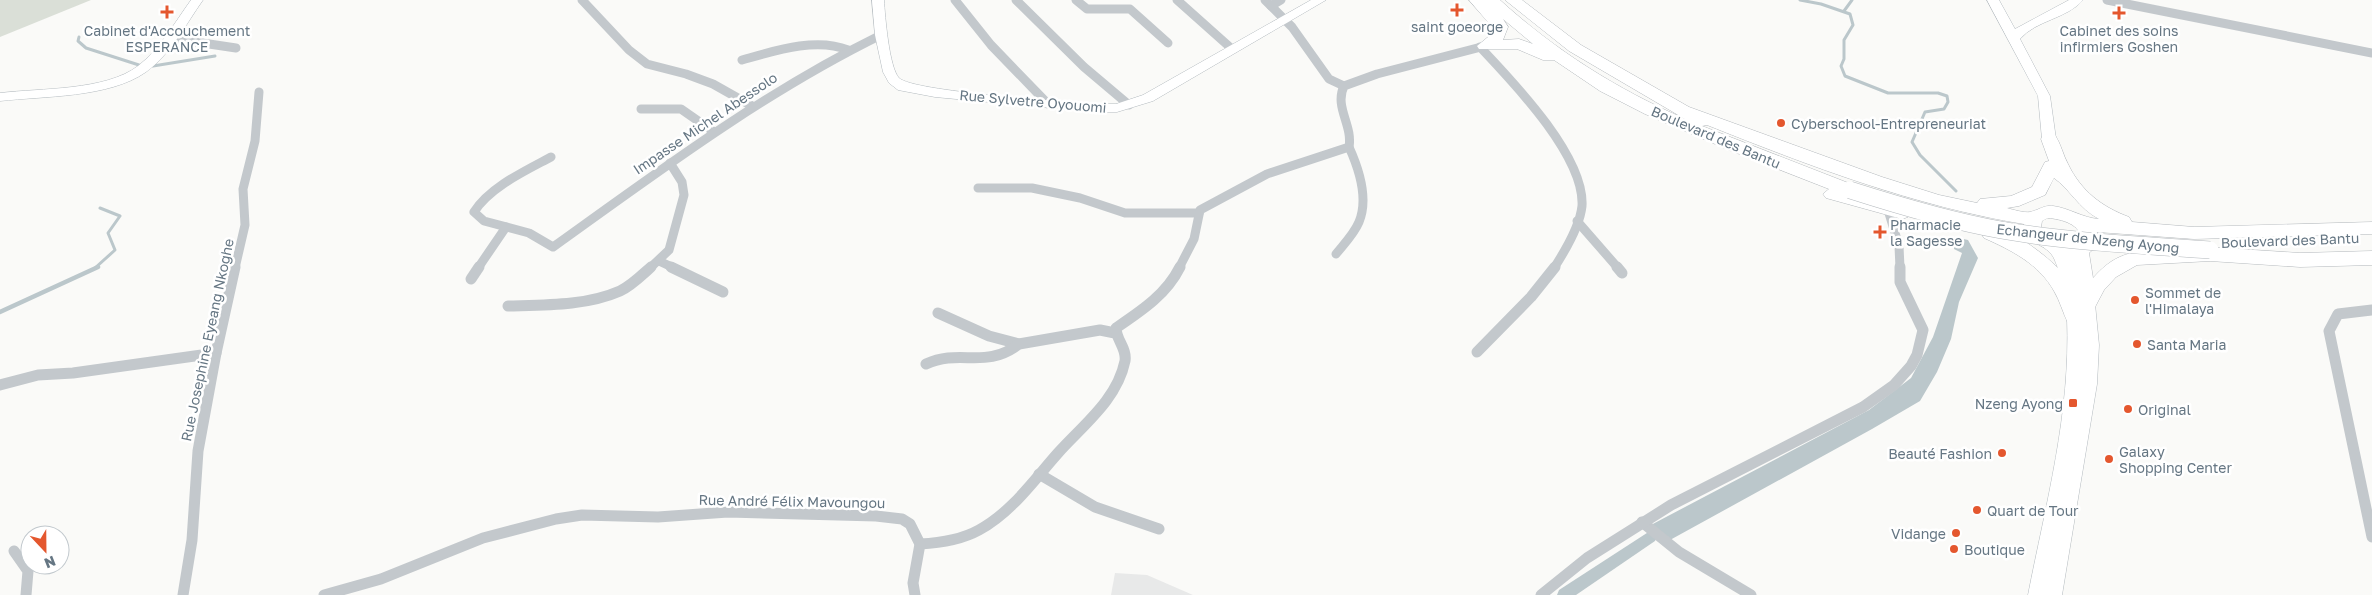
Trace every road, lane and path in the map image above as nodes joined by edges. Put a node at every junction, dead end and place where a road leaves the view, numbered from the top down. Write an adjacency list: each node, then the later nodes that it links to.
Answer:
1 (197, 0): 20 (street)
2 (582, 0): 36 (street)
3 (878, 0): 19 (street, Rue Sylvetre Oyouomi)
4 (955, 0): 33 (street)
5 (1016, 0): 34 (street)
6 (1076, 0): 22 (street)
7 (1178, 0): 26 (street)
8 (1281, 0): 15 (street)
9 (1320, 0): 17 (street, Rue Sylvetre Oyouomi)
10 (1477, 0): 23 (highway)
11 (1491, 0): 29 (highway, Boulevard des Bantu)
12 (1513, 0): 35 (highway, Boulevard des Bantu)
13 (2077, 0): 18 (street)
14 (2107, 0): 27 (street)
15 (1268, 3): 17 (street)
16 (1996, 6): 18 (street); 21 (street)
17 (1286, 20): 26 (street, Rue Sylvetre Oyouomi); 30 (street)
18 (2037, 22): 21 (street)
19 (881, 35): 25 (street, Impasse Michel Abessolo); 33 (street, Rue Sylvetre Oyouomi)
20 (169, 38): 24 (street); 32 (street)
21 (2013, 39): 40 (street)
22 (1168, 42)
23 (1482, 46): 29 (highway); 30 (street); 51 (street)
24 (236, 48)
25 (848, 50): 28 (street); 36 (street, Impasse Michel Abessolo)
26 (1232, 50): 34 (street, Rue Sylvetre Oyouomi)
27 (2372, 53)
28 (742, 60)
29 (1579, 70): 39 (highway, Boulevard des Bantu)
30 (1344, 86): 41 (street)
31 (259, 92): 75 (street, Rue Josephine Eyeang Nkoghe)
32 (0, 97)
33 (1048, 104): 34 (street, Rue Sylvetre Oyouomi)
34 (1129, 105)
35 (1672, 105): 45 (highway, Boulevard des Bantu); 47 (highway)
36 (752, 106): 38 (street, Impasse Michel Abessolo)
37 (641, 109): 38 (street)
38 (714, 132): 43 (street, Impasse Michel Abessolo)
39 (1702, 134): 45 (highway, Boulevard des Bantu); 48 (highway)
40 (2049, 139): 44 (highway)
41 (1349, 147): 49 (street); 62 (street)
42 (551, 157): 53 (street)
43 (670, 163): 53 (street, Impasse Michel Abessolo); 64 (street)
44 (2055, 165): 47 (highway); 50 (highway); 52 (highway); 55 (highway)
45 (1853, 186): 60 (highway, Echangeur de Nzeng Ayong, bridge)
46 (978, 188): 49 (street)
47 (1946, 202): 50 (highway)
48 (1888, 210): 56 (highway); 79 (street)
49 (1199, 213): 72 (street)
50 (2038, 216): 52 (highway); 58 (highway)
51 (1577, 221): 65 (street); 74 (street)
52 (2077, 221): 55 (highway); 59 (highway)
53 (506, 227): 66 (street)
54 (2372, 228): 55 (highway)
55 (2166, 232)
56 (1990, 233): 58 (highway); 70 (highway)
57 (2372, 237): 60 (highway, Boulevard des Bantu)
58 (2051, 245): 59 (highway); 70 (highway)
59 (2084, 248): 60 (highway); 70 (highway)
60 (2212, 249): 61 (highway, Boulevard des Bantu); 63 (highway); 70 (highway)
61 (2372, 249)
62 (1336, 254)
63 (2372, 258)
64 (659, 261): 67 (street); 68 (street)
65 (1622, 272)
66 (471, 279)
67 (724, 292)
68 (508, 306)
69 (2372, 310): 81 (street)
70 (2081, 311): 90 (street); 91 (street)
71 (938, 313): 73 (street)
72 (1115, 333): 73 (street); 78 (street)
73 (1019, 344): 76 (street)
74 (1477, 352)
75 (216, 353): 77 (street); 85 (street, Rue Josephine Eyeang Nkoghe)
76 (926, 364)
77 (0, 385)
78 (1039, 474): 80 (street); 82 (street)
79 (1642, 522): 88 (street); 89 (street)
80 (1160, 529)
81 (2372, 537)
82 (920, 544): 86 (street, Rue André Félix Mavoungou); 87 (street)
83 (14, 551): 84 (street)
84 (26, 595)
85 (183, 595)
86 (324, 595)
87 (915, 595)
88 (1541, 595)
89 (1751, 595)
90 (2037, 595)
91 (2053, 595)

